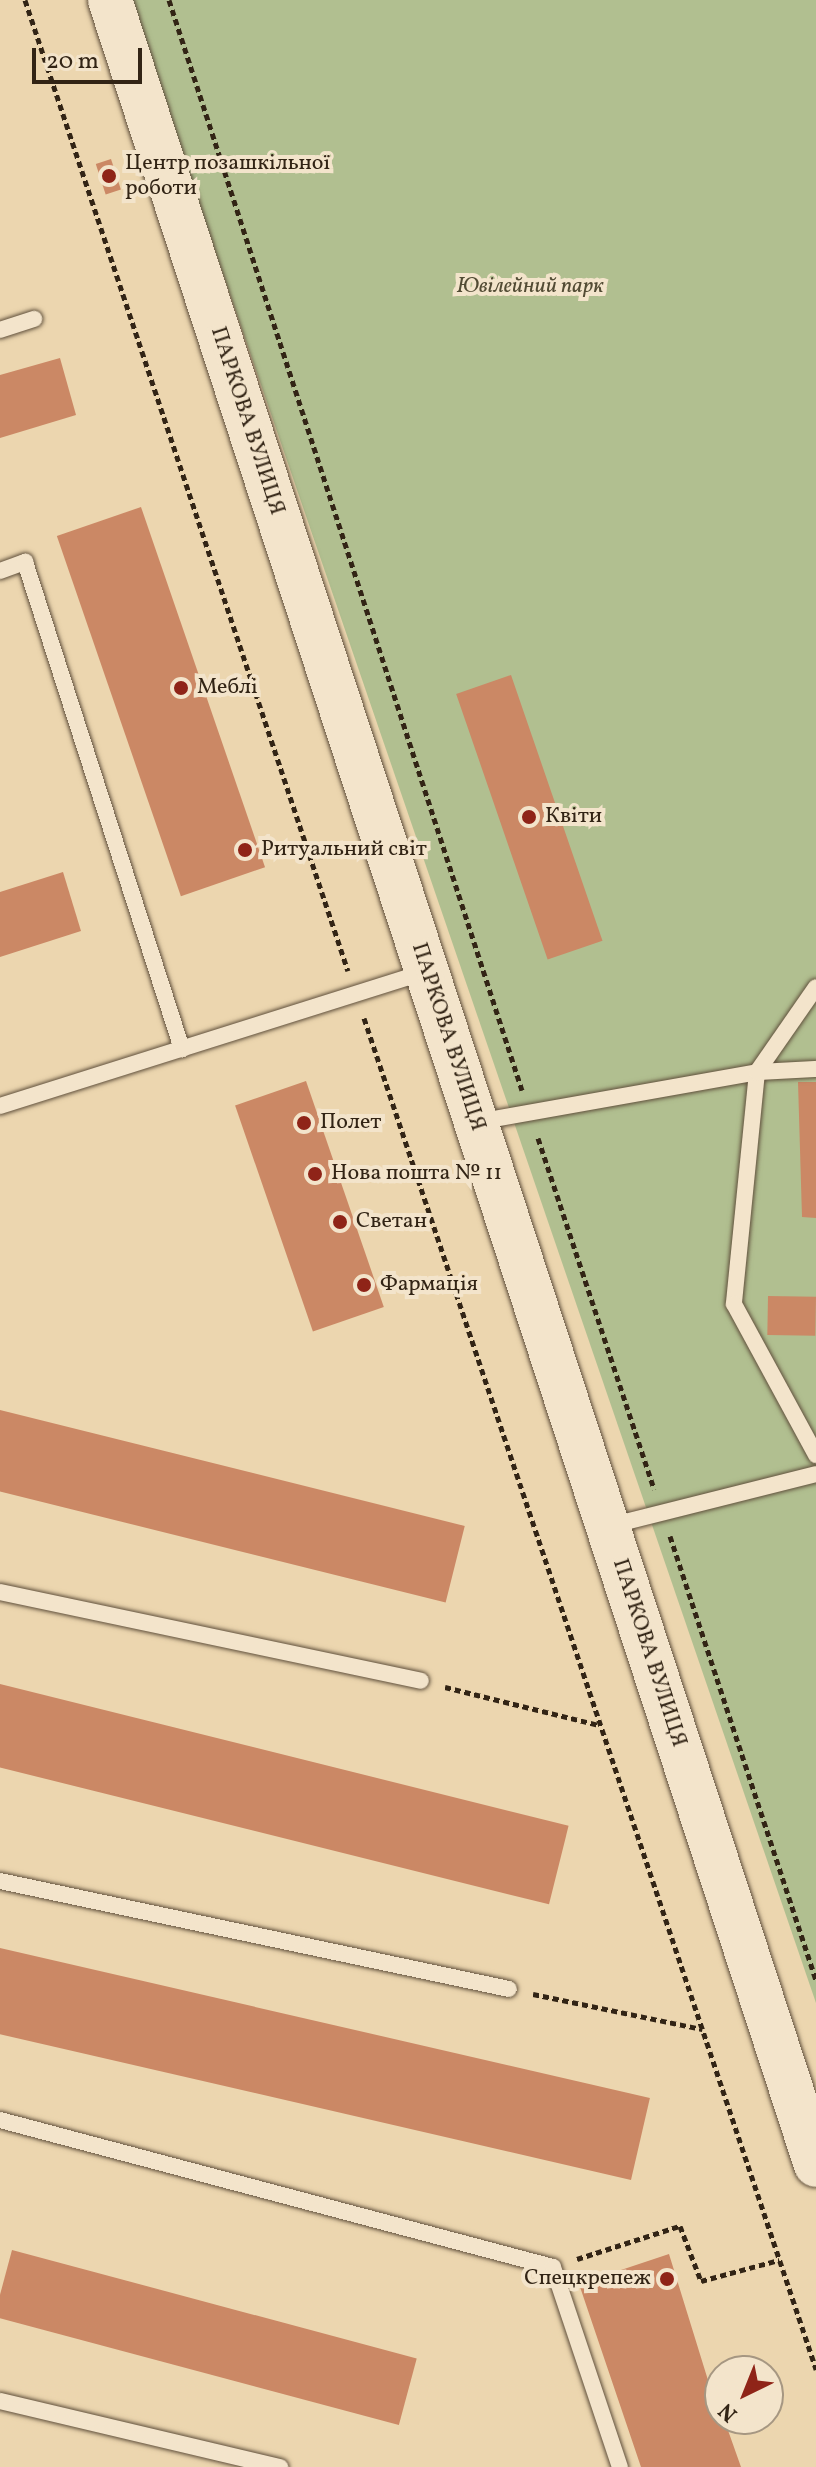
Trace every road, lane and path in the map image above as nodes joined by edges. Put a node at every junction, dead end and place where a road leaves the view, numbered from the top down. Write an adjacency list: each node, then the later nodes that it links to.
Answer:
1 (25, 0): 9 (path)
2 (110, 0): 7 (street, ПАРКОВА ВУЛИЦЯ)
3 (169, 0): 14 (path)
4 (34, 319): 5 (lane)
5 (0, 330)
6 (0, 571): 10 (lane)
7 (426, 971): 9 (lane); 15 (street, ПАРКОВА ВУЛИЦЯ)
8 (816, 987): 12 (lane)
9 (355, 994): 10 (lane); 22 (path)
10 (182, 1049): 13 (lane)
11 (816, 1069): 12 (lane)
12 (757, 1072): 14 (lane); 16 (lane)
13 (0, 1106)
14 (530, 1113): 15 (lane); 18 (path)
15 (476, 1122): 19 (street, ПАРКОВА ВУЛИЦЯ)
16 (816, 1455)
17 (816, 1474): 18 (lane)
18 (662, 1513): 19 (lane); 24 (path)
19 (607, 1526): 28 (street, ПАРКОВА ВУЛИЦЯ)
20 (0, 1592): 21 (lane)
21 (421, 1681): 22 (path)
22 (600, 1725): 26 (path)
23 (0, 1881): 25 (lane)
24 (816, 1980)
25 (509, 1989): 26 (path)
26 (702, 2029): 29 (path)
27 (0, 2120): 30 (lane)
28 (816, 2165)
29 (779, 2260): 30 (path); 31 (path)
30 (553, 2267): 34 (lane)
31 (816, 2369)
32 (0, 2401): 33 (lane)
33 (280, 2467)
34 (620, 2467)

